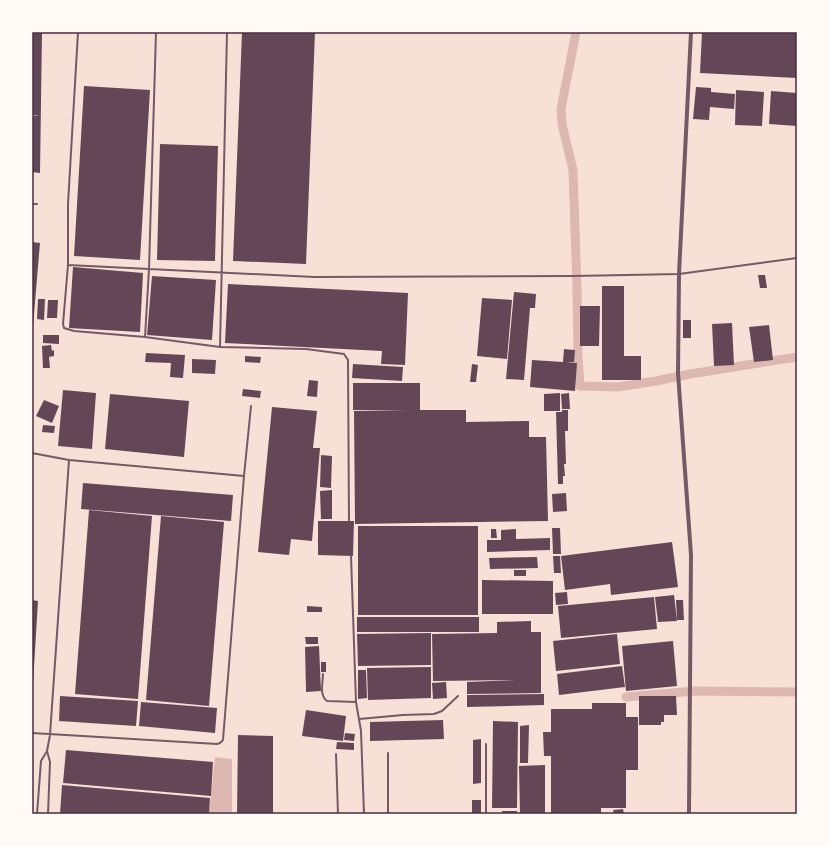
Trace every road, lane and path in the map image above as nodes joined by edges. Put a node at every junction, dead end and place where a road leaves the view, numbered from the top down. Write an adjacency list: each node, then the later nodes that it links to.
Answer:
1 (78, 32): 8 (lane)
2 (156, 32): 9 (lane)
3 (227, 32): 10 (lane)
4 (691, 32): 11 (street)
5 (32, 204): 6 (lane)
6 (37, 204)
7 (797, 258): 11 (lane)
8 (68, 265): 9 (lane); 12 (lane)
9 (150, 269): 10 (lane); 12 (lane)
10 (222, 272): 11 (lane); 13 (lane)
11 (679, 274): 36 (street)
12 (145, 337): 13 (lane)
13 (220, 347): 18 (lane)
14 (251, 406): 17 (lane)
15 (32, 453): 16 (lane)
16 (69, 460): 17 (lane); 25 (lane)
17 (244, 476): 25 (lane)
18 (349, 520)
19 (351, 556): 22 (lane)
20 (323, 674): 22 (lane)
21 (458, 696): 23 (lane)
22 (356, 702): 23 (lane)
23 (359, 718): 33 (lane)
24 (32, 733): 25 (lane)
25 (50, 735): 27 (lane)
26 (486, 744): 35 (lane)
27 (47, 751): 30 (lane); 31 (lane)
28 (388, 753): 34 (lane)
29 (336, 754): 32 (lane)
30 (37, 814)
31 (48, 814)
32 (338, 814)
33 (364, 814)
34 (388, 814)
35 (486, 814)
36 (689, 814)

